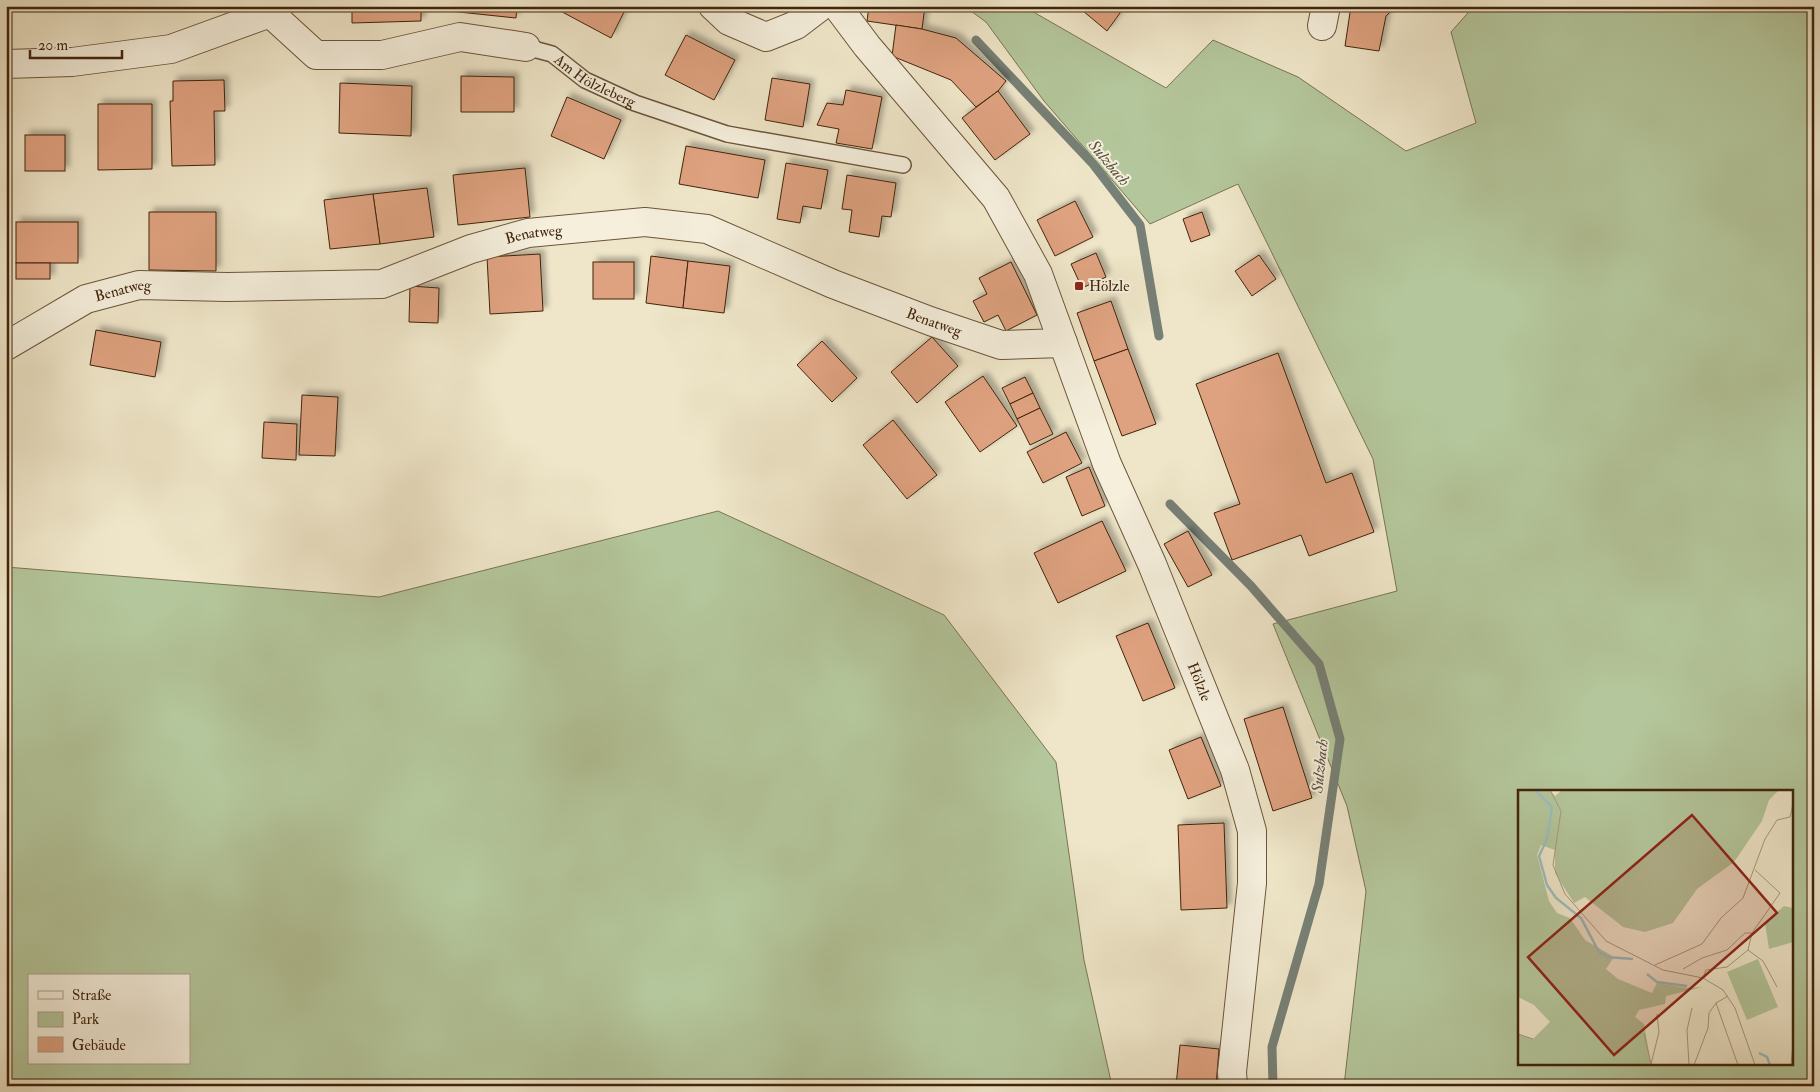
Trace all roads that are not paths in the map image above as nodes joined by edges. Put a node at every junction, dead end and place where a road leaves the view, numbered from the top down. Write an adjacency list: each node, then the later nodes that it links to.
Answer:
1 (713, 6): 2 (street)
2 (821, 6)
3 (837, 6): 8 (street, Hölzle)
4 (275, 10): 5 (street, Am Hölzleberg); 6 (street)
5 (526, 47): 7 (lane, Am Hölzleberg)
6 (6, 64)
7 (903, 165)
8 (1062, 343): 9 (street, Benatweg); 10 (street, Hölzle)
9 (6, 346)
10 (1233, 1086)

